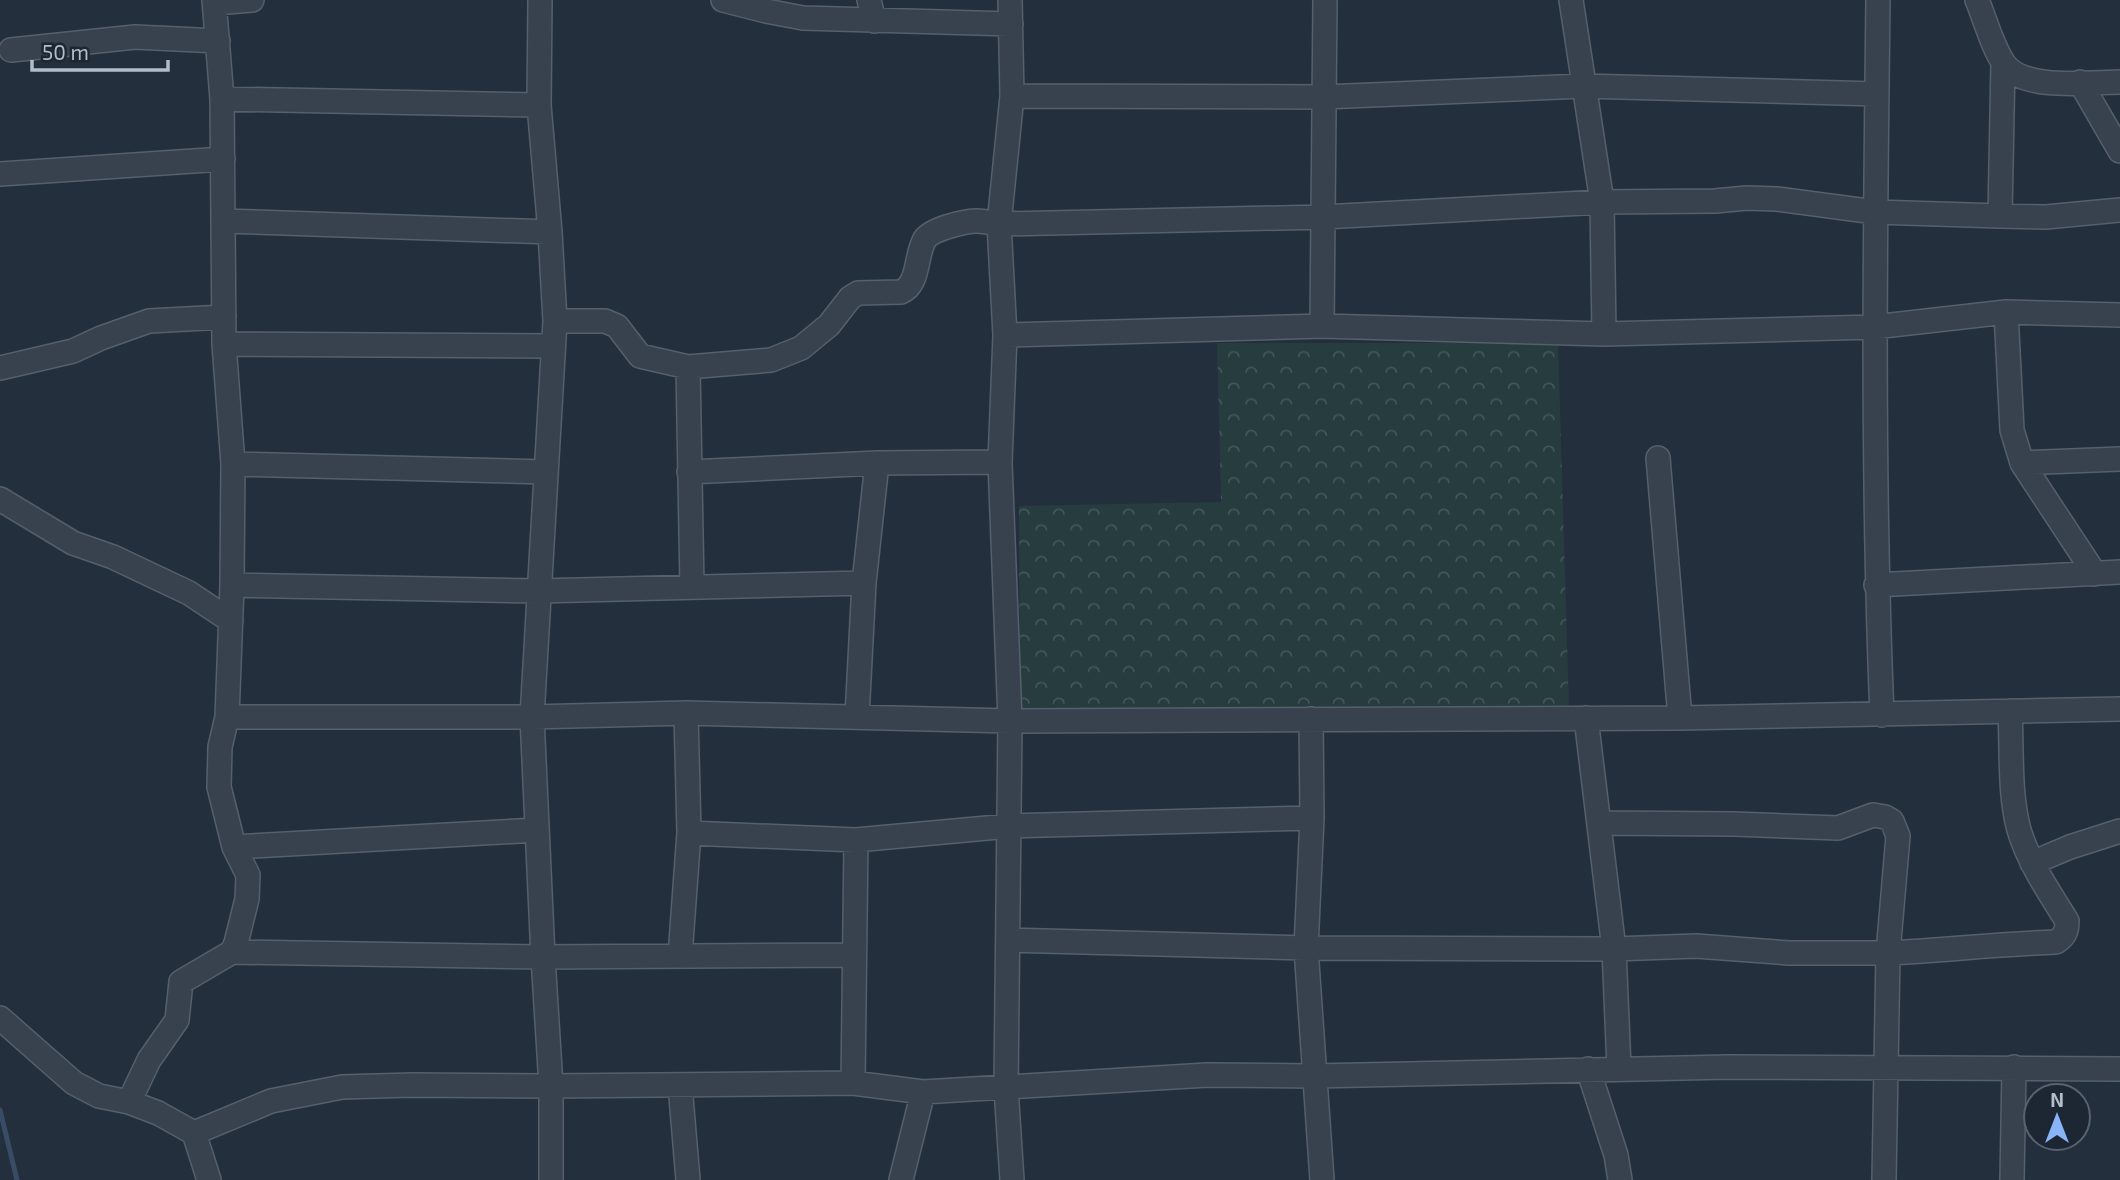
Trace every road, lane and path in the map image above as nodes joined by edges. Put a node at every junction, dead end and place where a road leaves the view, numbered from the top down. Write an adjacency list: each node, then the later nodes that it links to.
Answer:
1 (251, 0): 9 (street)
2 (544, 0): 22 (street)
3 (723, 0): 10 (street)
4 (1010, 0): 11 (street)
5 (1325, 0): 20 (street)
6 (1571, 0): 17 (street)
7 (1878, 0): 18 (street)
8 (1978, 0): 14 (street)
9 (214, 1): 12 (street)
10 (872, 10): 11 (street)
11 (1011, 23): 19 (street)
12 (218, 41): 13 (street); 21 (street)
13 (11, 50)
14 (2003, 62): 15 (street); 29 (street)
15 (2080, 82): 16 (street); 23 (street)
16 (2120, 82)
17 (1583, 86): 18 (street); 20 (street); 26 (street)
18 (1877, 94): 28 (street)
19 (1012, 96): 20 (street); 32 (street)
20 (1324, 97): 30 (street)
21 (222, 99): 22 (street); 24 (street)
22 (539, 104): 33 (street)
23 (2120, 151)
24 (223, 159): 25 (street); 31 (street)
25 (0, 174)
26 (1602, 202): 28 (street); 30 (street); 40 (street)
27 (2120, 210): 29 (street)
28 (1875, 212): 29 (street); 39 (street)
29 (2000, 216)
30 (1323, 217): 32 (street); 38 (street)
31 (223, 221): 33 (street); 36 (street)
32 (999, 224): 41 (street); 44 (street)
33 (550, 232): 37 (street)
34 (2006, 312): 35 (street); 39 (street); 50 (street)
35 (2120, 316)
36 (223, 317): 42 (street); 45 (street)
37 (555, 321): 43 (street); 44 (street)
38 (1322, 326): 40 (street); 41 (street)
39 (1874, 327): 40 (street); 59 (street)
40 (1604, 334)
41 (1005, 335): 48 (street)
42 (224, 344): 43 (street); 51 (street)
43 (553, 346): 52 (street)
44 (688, 367): 53 (street)
45 (0, 368)
46 (1658, 458): 71 (street)
47 (2120, 459): 50 (street)
48 (1000, 462): 49 (street); 73 (street)
49 (877, 463): 53 (street); 57 (street)
50 (2022, 463): 56 (street)
51 (233, 464): 52 (street); 58 (street)
52 (545, 472): 61 (street)
53 (689, 472): 60 (street)
54 (0, 499): 62 (street)
55 (2120, 572): 56 (street)
56 (2095, 573): 59 (street)
57 (864, 583): 60 (street); 69 (street)
58 (232, 585): 61 (street); 62 (street)
59 (1876, 585): 66 (street)
60 (692, 587): 61 (street)
61 (538, 591): 68 (street)
62 (231, 621): 67 (street)
63 (2120, 709): 64 (street)
64 (2010, 710): 66 (street); 82 (street)
65 (686, 713): 68 (street); 69 (street); 79 (street)
66 (1882, 715): 71 (street)
67 (227, 717): 68 (street); 81 (street)
68 (533, 717): 77 (street)
69 (857, 717): 73 (street)
70 (1586, 718): 71 (street); 72 (street); 75 (street)
71 (1680, 718)
72 (1311, 719): 73 (street); 74 (street)
73 (1010, 720): 76 (street)
74 (1312, 817): 76 (street); 84 (street)
75 (1601, 823): 85 (street); 87 (street)
76 (1009, 826): 80 (street); 83 (street)
77 (537, 831): 81 (street); 90 (street)
78 (2120, 831): 82 (street)
79 (689, 834): 80 (street); 88 (street)
80 (856, 840): 89 (street)
81 (234, 847): 86 (street)
82 (2032, 863): 87 (street)
83 (1007, 940): 84 (street); 101 (street)
84 (1306, 948): 85 (street); 97 (street)
85 (1614, 949): 87 (street); 94 (street)
86 (232, 952): 90 (street); 103 (street)
87 (1888, 953): 92 (street)
88 (680, 956): 89 (street); 90 (street)
89 (854, 956): 98 (street)
90 (542, 957): 100 (street)
91 (0, 1018): 103 (street)
92 (1885, 1067): 93 (street); 94 (street); 112 (street)
93 (2014, 1067): 96 (street); 113 (street)
94 (1619, 1068): 95 (street)
95 (1588, 1069): 97 (street); 111 (street)
96 (2120, 1069)
97 (1314, 1076): 101 (street); 110 (street)
98 (853, 1083): 99 (street); 102 (street)
99 (680, 1085): 100 (street); 107 (street)
100 (551, 1087): 104 (street); 106 (street)
101 (1006, 1088): 102 (street); 109 (street)
102 (923, 1092): 108 (street)
103 (129, 1102): 104 (street)
104 (194, 1133): 105 (street)
105 (209, 1180)
106 (551, 1180)
107 (688, 1180)
108 (901, 1180)
109 (1012, 1180)
110 (1322, 1180)
111 (1620, 1180)
112 (1884, 1180)
113 (2012, 1180)

